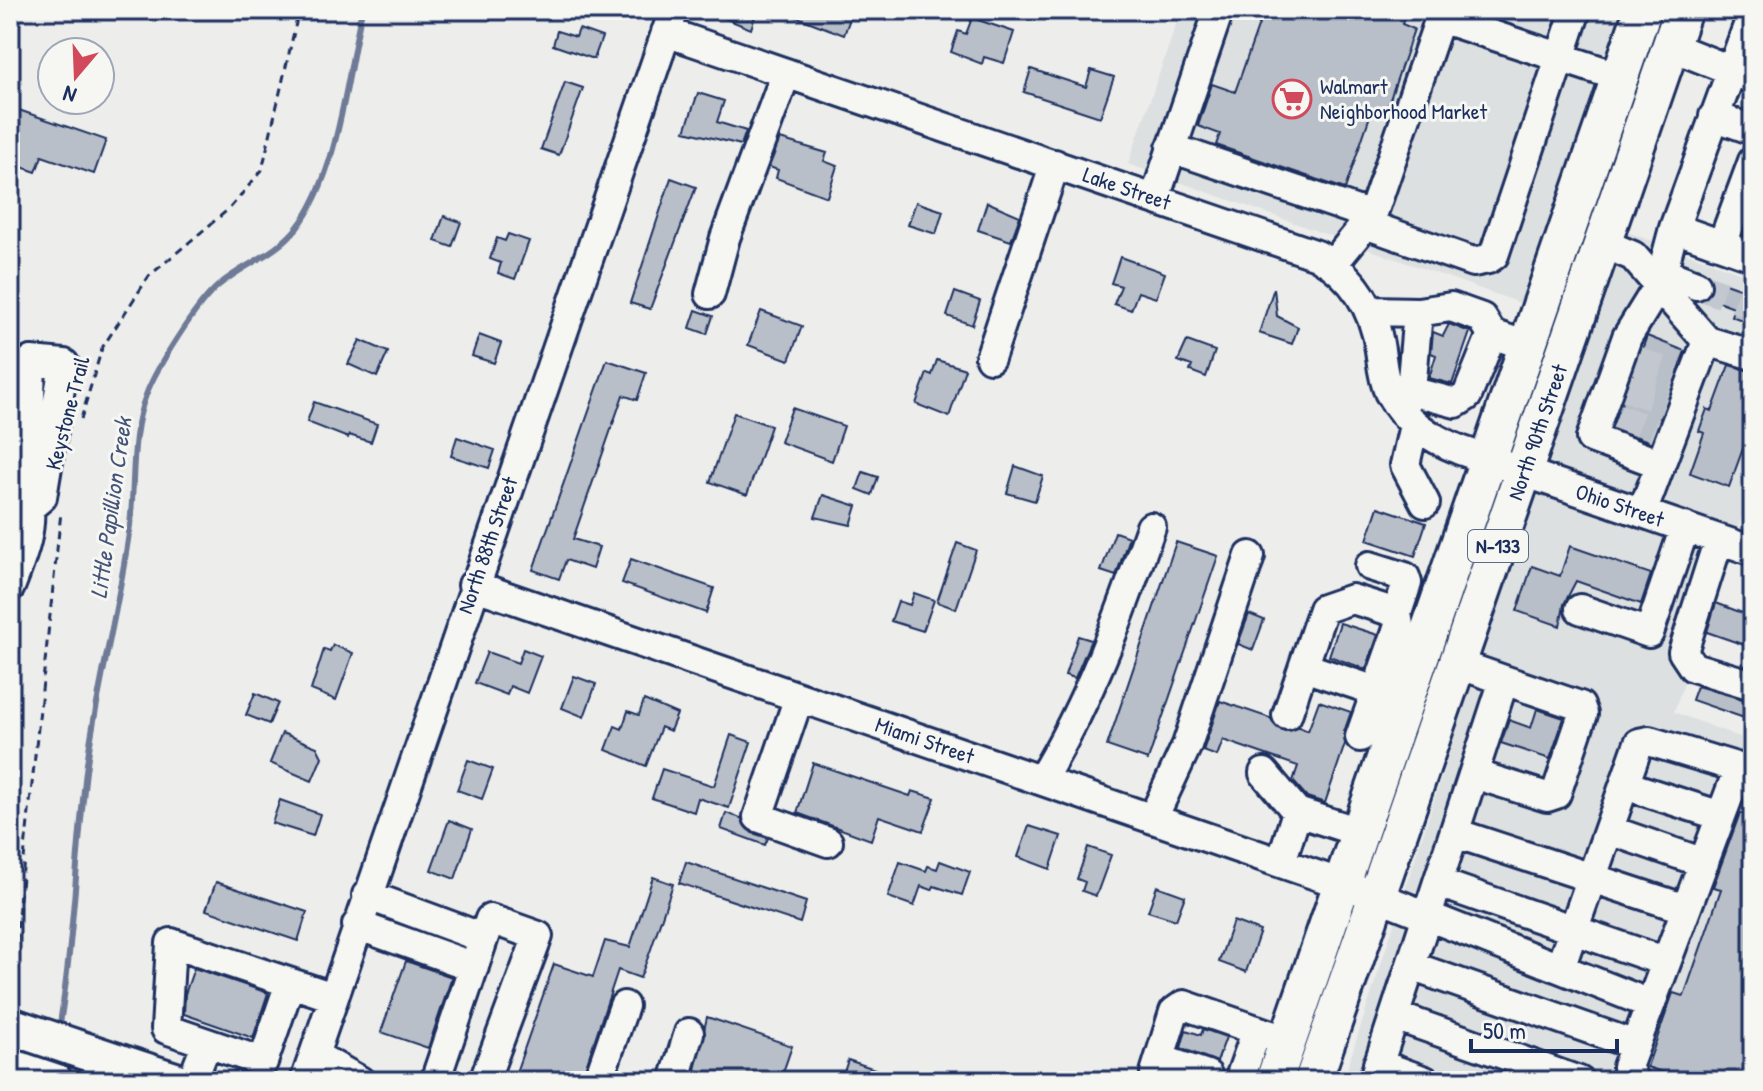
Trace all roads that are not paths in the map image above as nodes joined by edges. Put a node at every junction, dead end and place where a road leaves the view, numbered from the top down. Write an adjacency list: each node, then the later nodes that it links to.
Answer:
1 (1219, 10): 15 (street)
2 (1576, 10): 9 (street)
3 (1643, 10): 12 (main road, North 90th Street / N-133)
4 (1683, 10): 8 (main road, North 90th Street / N-133)
5 (1753, 12): 11 (street)
6 (1435, 14): 9 (street); 19 (street)
7 (670, 21): 10 (street, Lake Street); 50 (street, North 88th Street)
8 (1670, 46): 11 (street); 21 (main road, North 90th Street / N-133)
9 (1560, 57): 12 (street); 19 (street)
10 (786, 73): 17 (street, Lake Street); 27 (street)
11 (1742, 74): 13 (street)
12 (1620, 77): 32 (main road, North 90th Street / N-133)
13 (1714, 116): 14 (street); 20 (street)
14 (1753, 130)
15 (1171, 148): 18 (street); 19 (street)
16 (1753, 161): 22 (street)
17 (1055, 164): 18 (street, Lake Street); 34 (street)
18 (1155, 198): 24 (street, Lake Street)
19 (1369, 220): 24 (street)
20 (1674, 228): 22 (street); 25 (street)
21 (1602, 243): 25 (street); 39 (main road, North 90th Street / N-133)
22 (1722, 245): 23 (street)
23 (1753, 256)
24 (1332, 265): 28 (street, Lake Street)
25 (1661, 278): 26 (street); 31 (street); 37 (street)
26 (1696, 285)
27 (710, 294)
28 (1370, 311): 29 (street); 35 (street, Lake Street)
29 (1418, 312): 30 (street); 35 (street)
30 (1492, 334): 32 (street); 35 (street)
31 (1707, 341): 33 (street); 37 (street)
32 (1527, 346): 38 (main road, North 90th Street / N-133)
33 (1753, 355)
34 (990, 358)
35 (1399, 388): 36 (street, Lake Street)
36 (1414, 425): 38 (street, Lake Street); 40 (street)
37 (1664, 446): 42 (street)
38 (1488, 460): 39 (street, Ohio Street); 53 (main road, North 90th Street / N-133)
39 (1523, 472): 42 (street, Ohio Street); 55 (main road, North 90th Street / N-133)
40 (1425, 503)
41 (30, 507): 45 (street)
42 (1642, 513): 44 (street, Ohio Street)
43 (1151, 527): 67 (street)
44 (1685, 527): 46 (street, Ohio Street); 54 (street)
45 (18, 539): 51 (street)
46 (1719, 539): 47 (street, Ohio Street); 59 (street)
47 (1753, 551)
48 (1250, 556): 71 (street)
49 (1370, 566): 53 (street)
50 (473, 585): 61 (street, Miami Street); 81 (street, North 88th Street)
51 (10, 587)
52 (1352, 599): 53 (street); 56 (street); 57 (street)
53 (1412, 605): 60 (main road, North 90th Street / N-133)
54 (1580, 609)
55 (1458, 664): 58 (street); 82 (main road, North 90th Street / N-133)
56 (1304, 667): 57 (street); 62 (street)
57 (1336, 677): 60 (street)
58 (1504, 680): 66 (street); 66 (street)
59 (1753, 685)
60 (1391, 696): 63 (street); 73 (main road, North 90th Street / N-133)
61 (799, 697): 67 (street, Miami Street); 75 (street)
62 (1287, 715)
63 (1360, 737)
64 (1746, 769): 68 (street); 70 (street)
65 (1264, 773): 69 (street)
66 (1474, 774): 74 (street)
67 (1041, 780): 71 (street, Miami Street)
68 (1625, 785): 70 (street); 72 (street)
69 (1297, 812): 73 (street); 76 (street)
70 (1721, 816): 77 (street)
71 (1153, 818): 76 (street, Miami Street)
72 (1609, 830): 77 (street); 78 (street)
73 (1359, 832): 80 (main road, North 90th Street / N-133)
74 (1455, 833): 78 (street); 79 (street)
75 (828, 842)
76 (1281, 862): 80 (street, Miami Street)
77 (1704, 863): 83 (street)
78 (1592, 877): 83 (street); 86 (street)
79 (1439, 883): 84 (street); 86 (street)
80 (1343, 884): 82 (street, Miami Street); 99 (main road, North 90th Street / N-133)
81 (367, 895): 85 (street, North 88th Street); 87 (street)
82 (1377, 896): 84 (street, Miami Street); 118 (main road, North 90th Street / N-133)
83 (1686, 909): 88 (street)
84 (1428, 916): 89 (street); 91 (street, Miami Street)
85 (357, 925): 90 (street); 93 (street, North 88th Street)
86 (1574, 928): 88 (street); 91 (street)
87 (483, 938): 90 (street); 111 (street)
88 (1666, 962): 94 (street)
89 (1411, 966): 96 (street); 101 (street)
90 (474, 967): 110 (street)
91 (1560, 968): 94 (street, Miami Street)
92 (290, 983): 93 (street); 100 (street); 100 (street)
93 (333, 997): 104 (street, North 88th Street)
94 (1650, 1004): 101 (street)
95 (624, 1006): 112 (street)
96 (1395, 1016): 105 (street); 120 (street)
97 (11, 1017): 107 (main road, bridge)
98 (689, 1033): 113 (street)
99 (1272, 1036): 102 (street); 116 (street); 117 (main road, North 90th Street / N-133)
100 (207, 1043): 108 (street)
101 (1635, 1045): 121 (street)
102 (1159, 1059): 114 (street); 115 (street)
103 (10, 1066): 106 (main road)
104 (309, 1068): 109 (street)
105 (1375, 1073): 119 (street)
106 (54, 1081)
107 (175, 1081)
108 (192, 1081)
109 (360, 1081)
110 (435, 1081)
111 (484, 1081)
112 (598, 1081)
113 (674, 1081)
114 (1177, 1081)
115 (1208, 1081)
116 (1239, 1081)
117 (1274, 1081)
118 (1313, 1081)
119 (1425, 1081)
120 (1579, 1081)
121 (1634, 1081)

